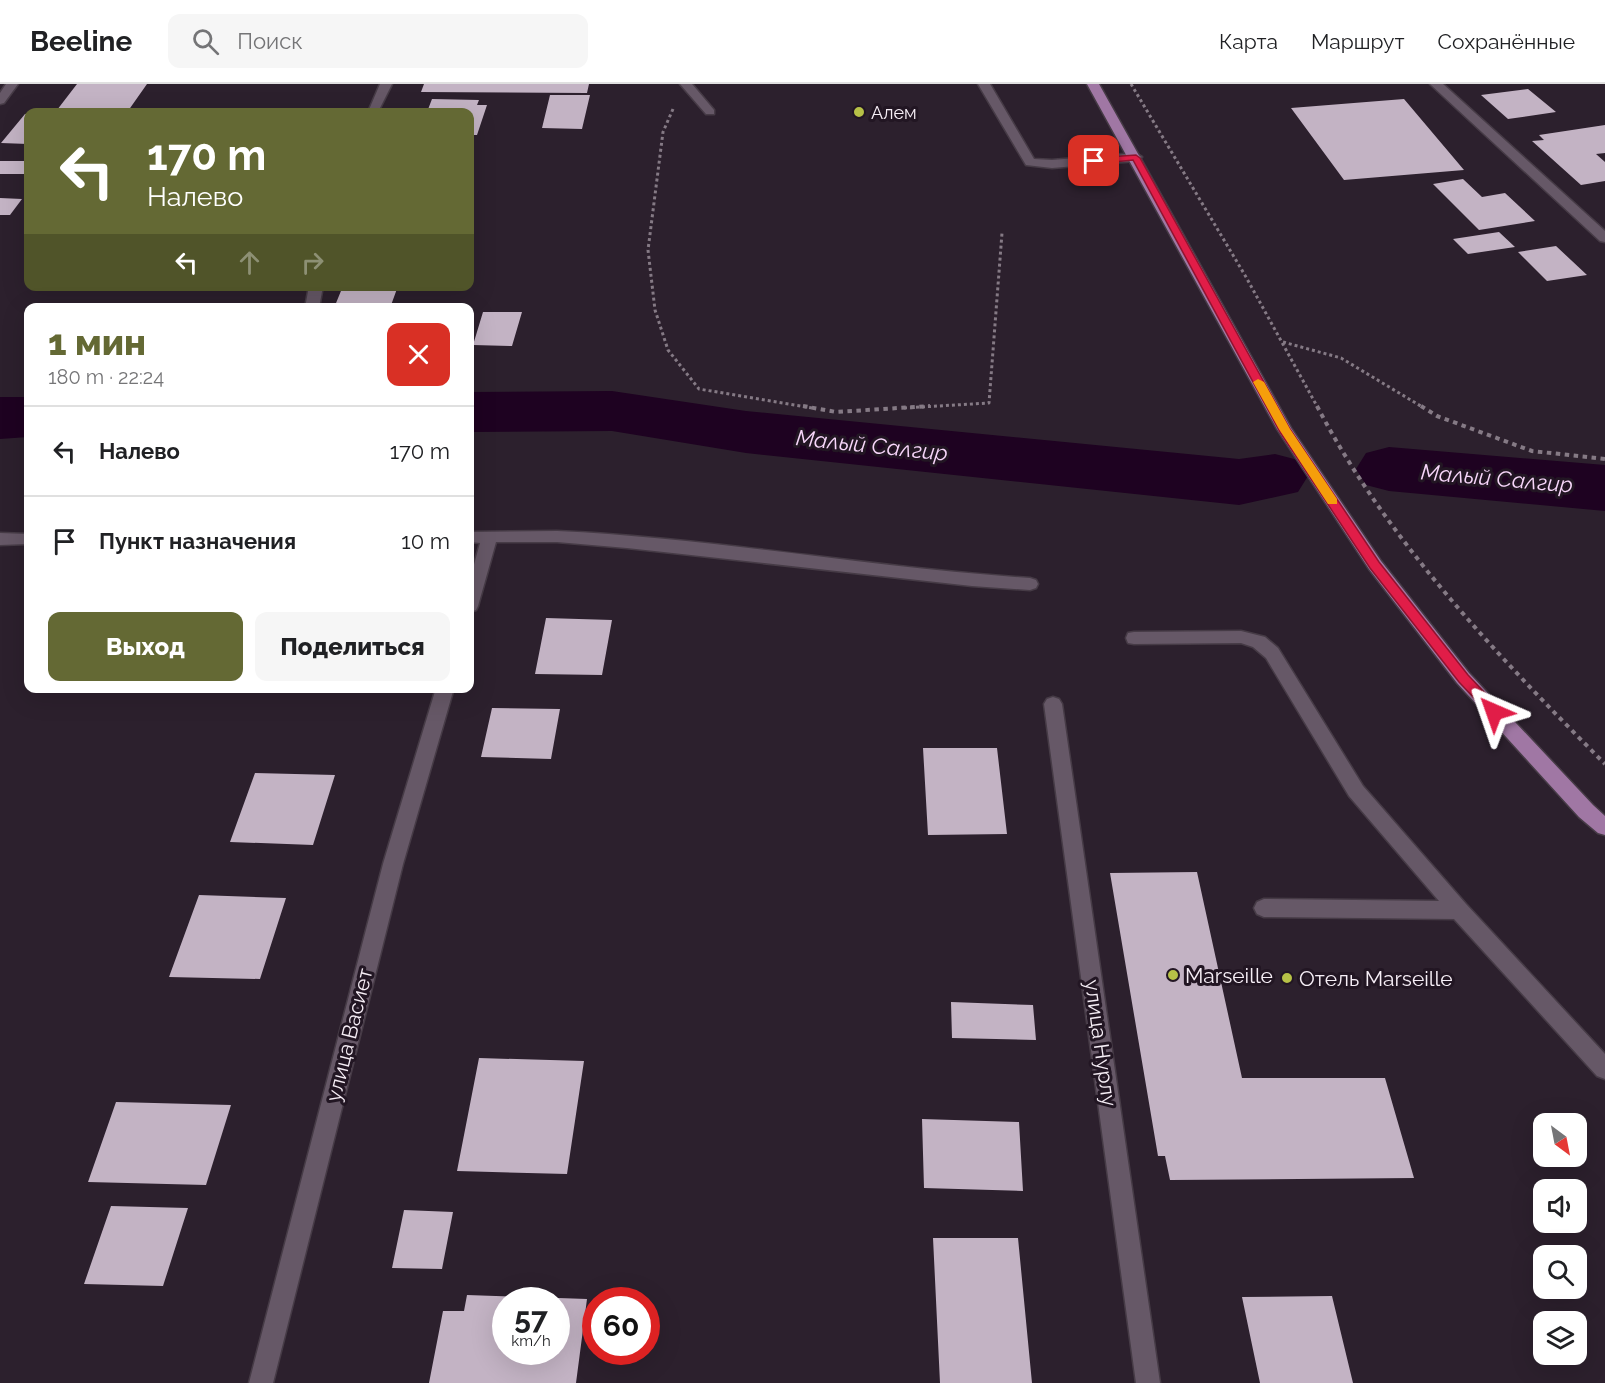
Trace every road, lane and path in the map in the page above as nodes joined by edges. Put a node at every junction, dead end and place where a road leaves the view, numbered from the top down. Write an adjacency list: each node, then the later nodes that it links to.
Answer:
1 (12, 84): 8 (street)
2 (386, 84): 10 (street)
3 (686, 84): 11 (street)
4 (984, 84): 12 (street)
5 (1093, 84): 12 (main road)
6 (1131, 84): 15 (path)
7 (1436, 84): 14 (street)
8 (0, 100)
9 (675, 103): 13 (path)
10 (375, 108)
11 (710, 112)
12 (1136, 158): 27 (main road)
13 (1002, 233)
14 (1605, 238)
15 (1283, 342): 16 (path); 26 (path)
16 (1605, 459)
17 (474, 537): 18 (street)
18 (490, 537): 21 (street); 22 (street)
19 (24, 538): 20 (street)
20 (0, 539)
21 (1030, 584)
22 (474, 592)
23 (1134, 638): 29 (street)
24 (444, 693): 31 (street, улица Васиет)
25 (1053, 704): 32 (street, улица Нурлу)
26 (1605, 764)
27 (1605, 827)
28 (1264, 908): 29 (street)
29 (1459, 910): 30 (street)
30 (1605, 1069)
31 (261, 1383)
32 (1149, 1383)

